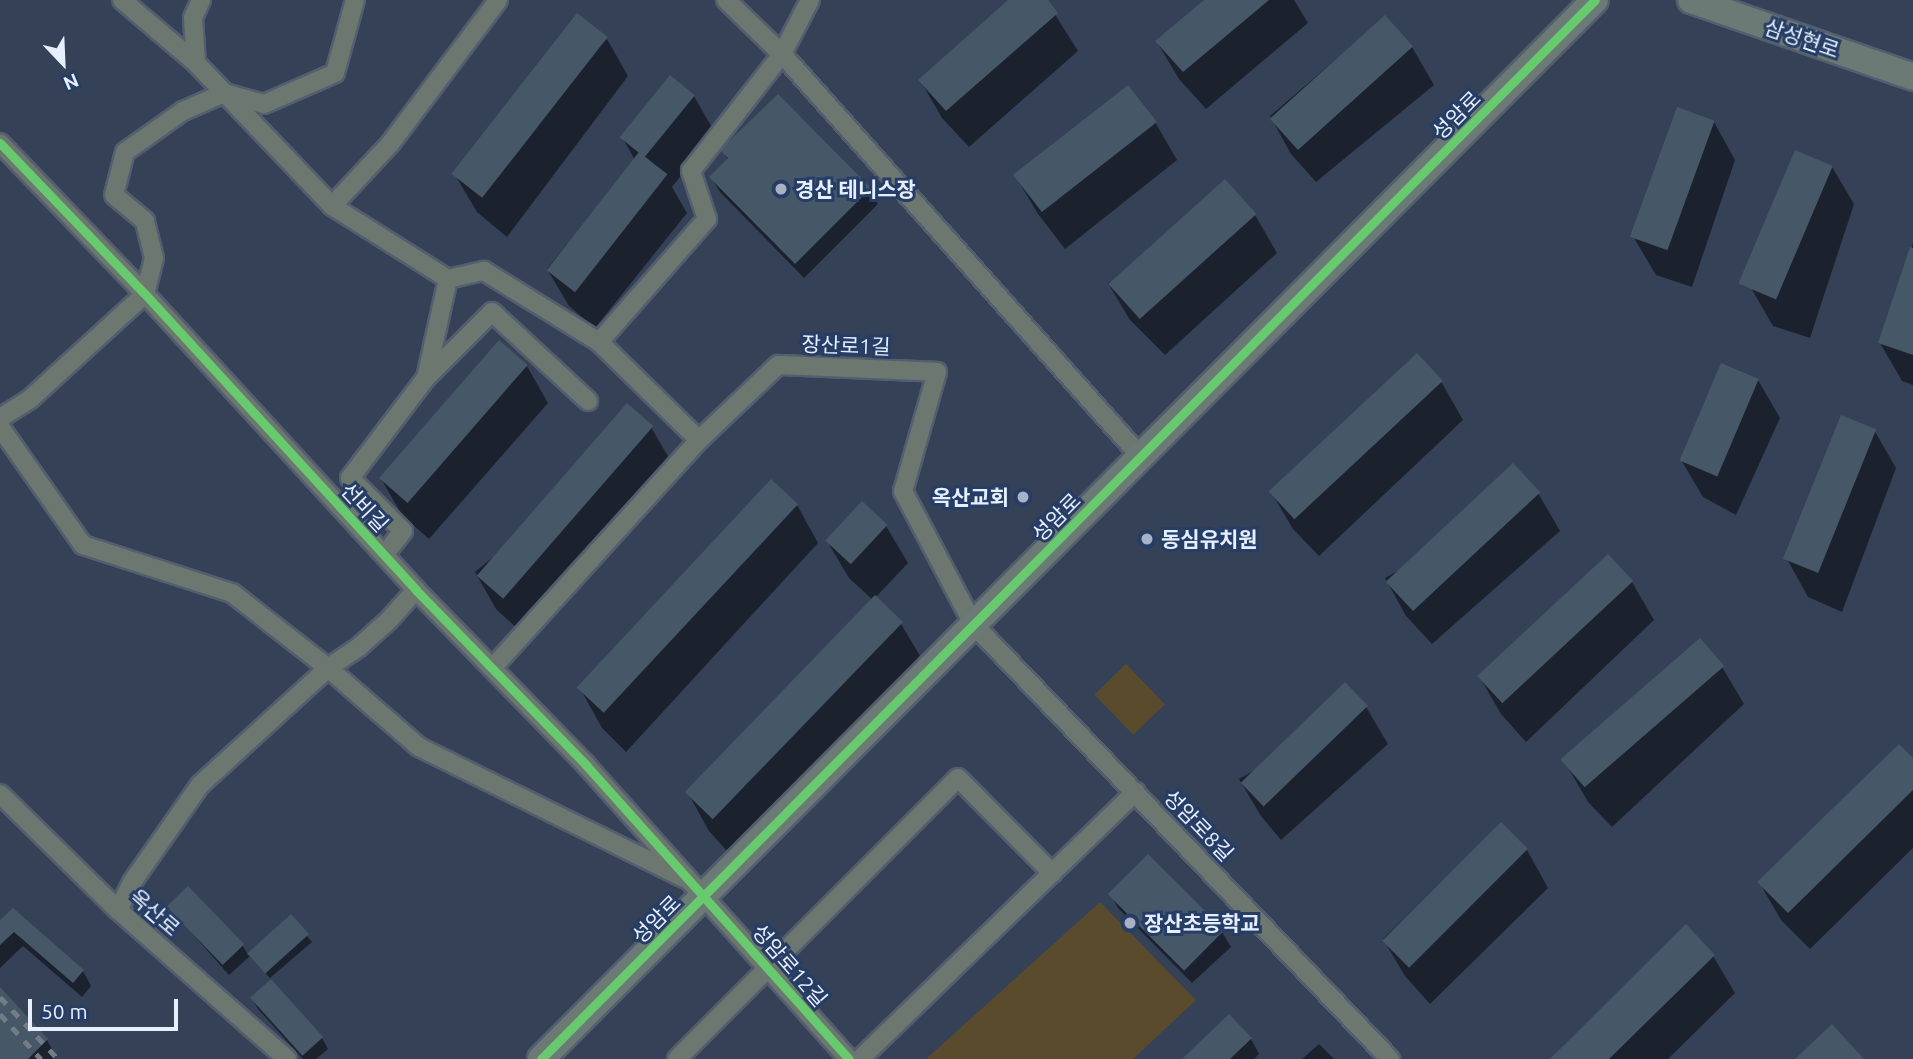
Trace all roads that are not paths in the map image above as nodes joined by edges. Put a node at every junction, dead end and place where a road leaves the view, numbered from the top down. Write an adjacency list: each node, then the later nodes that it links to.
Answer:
1 (122, 0): 10 (street)
2 (201, 0): 10 (street)
3 (355, 0): 12 (street)
4 (498, 0): 14 (street)
5 (726, 0): 9 (street)
6 (810, 0): 9 (street)
7 (1595, 0): 24 (street, 성암로)
8 (1691, 0): 11 (street, 삼성현로)
9 (782, 54): 17 (street); 24 (street)
10 (196, 63): 12 (street)
11 (1913, 77)
12 (224, 93): 14 (street); 16 (street)
13 (0, 143): 16 (street, 선비길)
14 (332, 206): 15 (street)
15 (448, 279): 17 (street); 19 (street)
16 (145, 294): 21 (street); 25 (street, 선비길)
17 (599, 342): 23 (street)
18 (937, 372): 23 (street, 장산로1길); 27 (street, 성암로8길)
19 (426, 378): 20 (street); 25 (street)
20 (588, 401)
21 (0, 418)
22 (0, 427): 29 (street)
23 (699, 440): 28 (street, 장산로1길)
24 (1140, 457): 27 (street, 성암로)
25 (386, 554): 26 (street, 선비길)
26 (416, 590): 28 (street, 선비길); 29 (street)
27 (973, 624): 30 (street, 성암로8길); 33 (street, 성암로)
28 (493, 667): 33 (street, 선비길)
29 (328, 668): 33 (street); 34 (street)
30 (1136, 792): 32 (street); 36 (street, 성암로8길)
31 (0, 793): 34 (street, 옥산로)
32 (1052, 873): 35 (street, 성암로12길); 41 (street)
33 (699, 889): 35 (street, 성암로12길); 38 (street, 성암로)
34 (118, 910): 37 (street, 옥산로)
35 (769, 967): 39 (street, 성암로12길); 40 (street, 성암로12길)
36 (1385, 1057)
37 (287, 1059)
38 (541, 1059)
39 (677, 1059)
40 (849, 1059)
41 (860, 1059)

